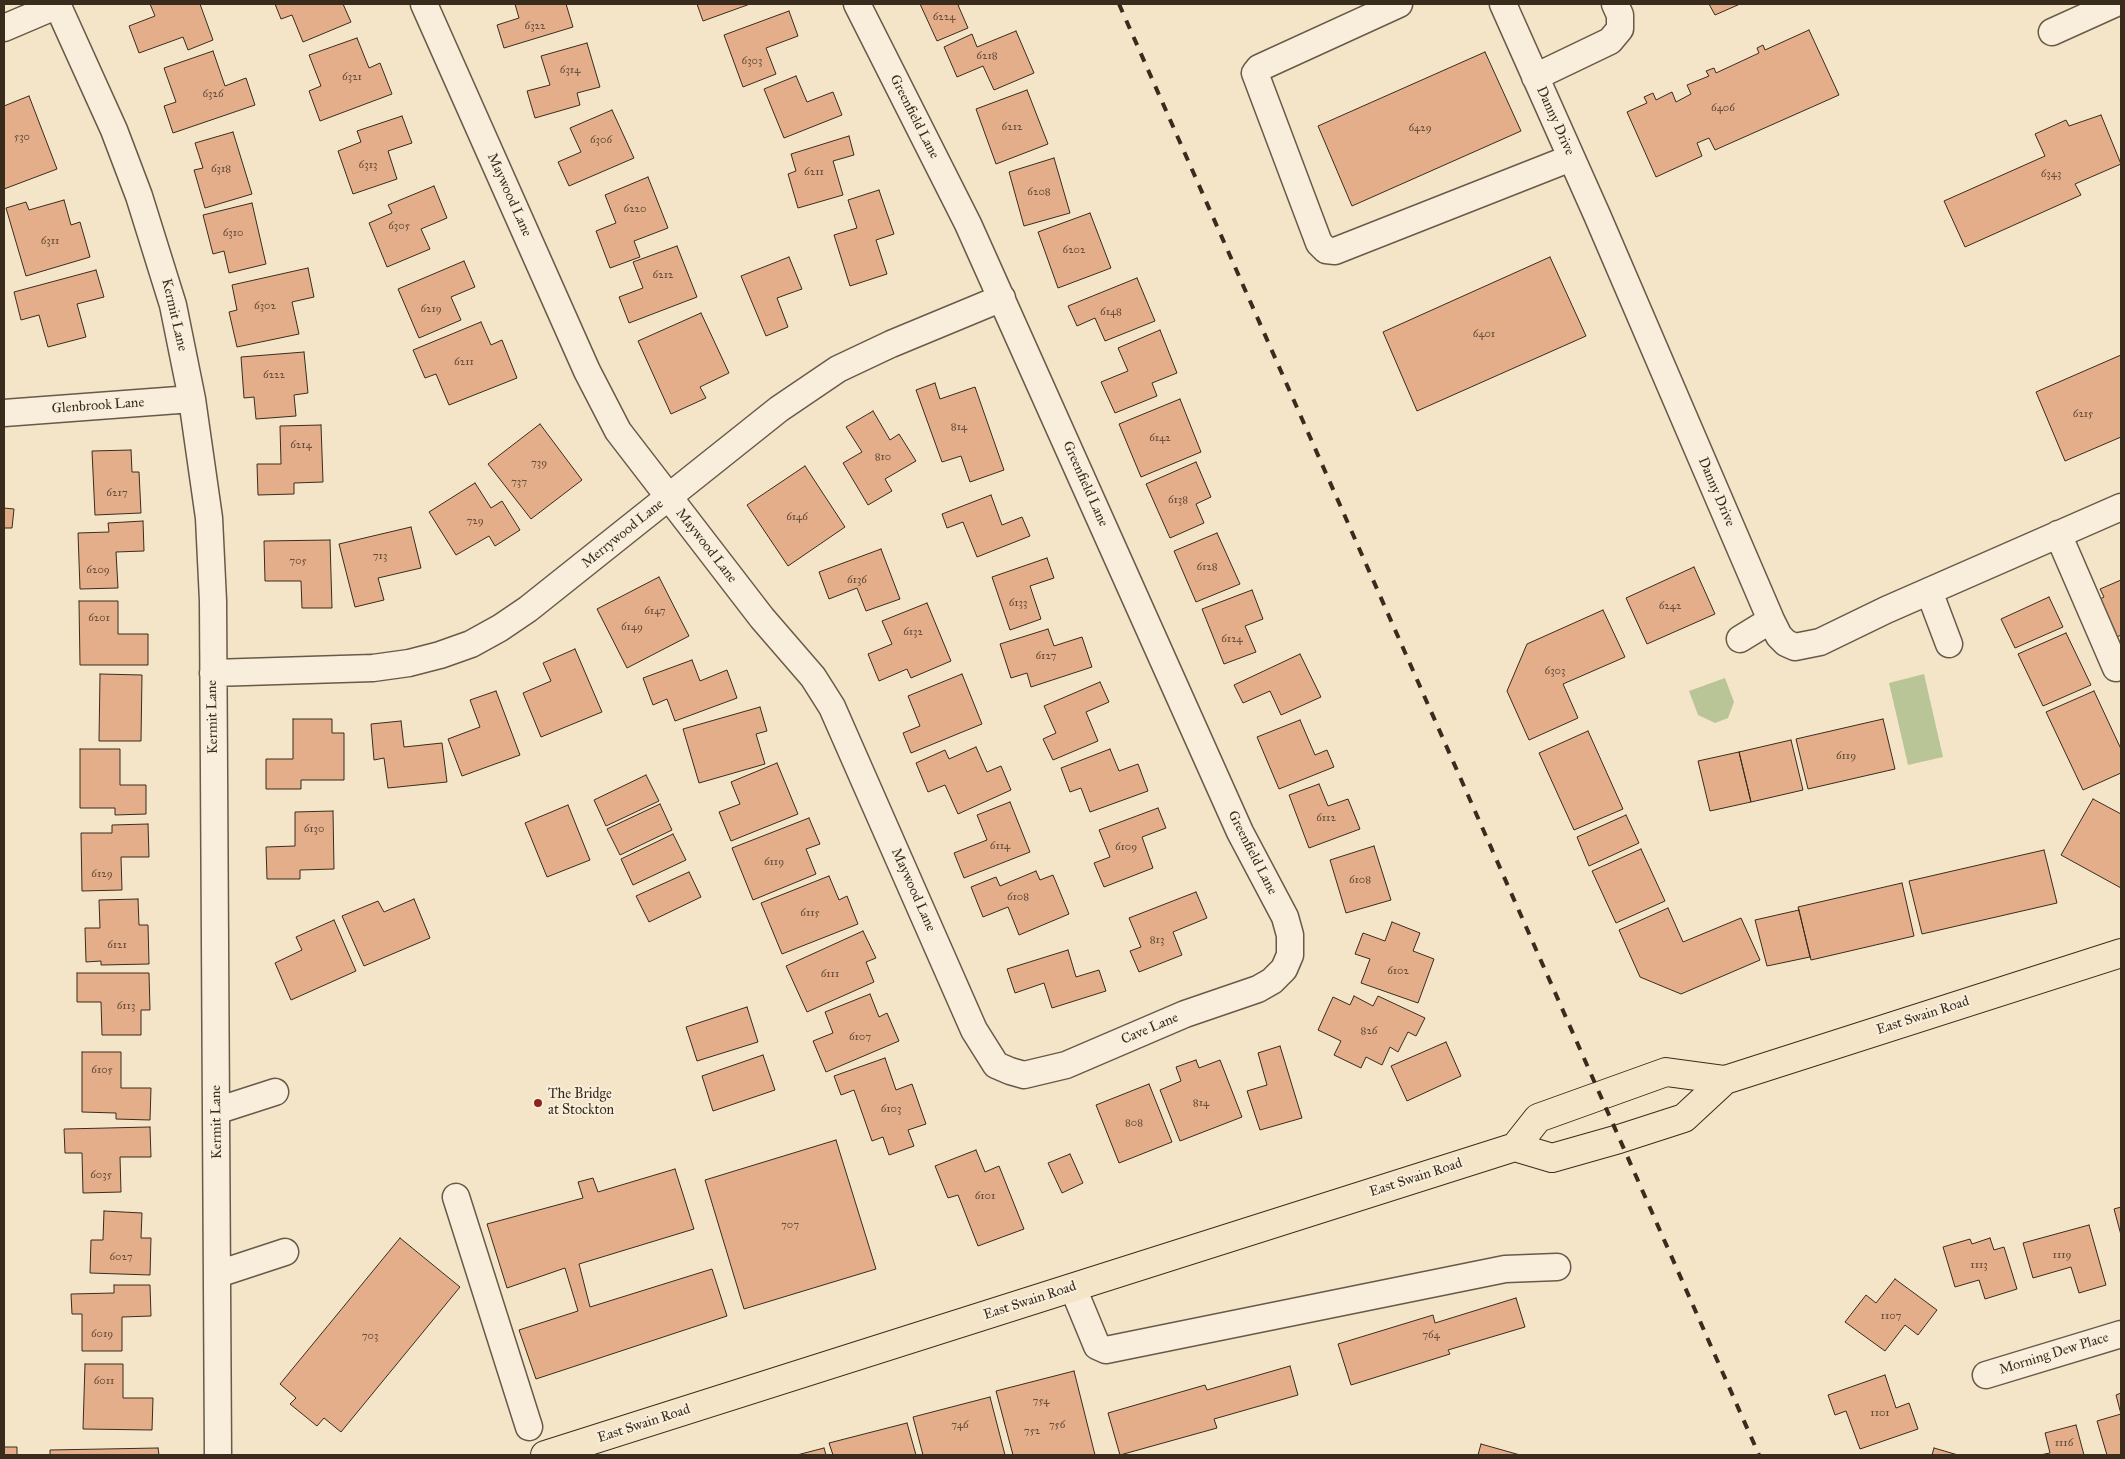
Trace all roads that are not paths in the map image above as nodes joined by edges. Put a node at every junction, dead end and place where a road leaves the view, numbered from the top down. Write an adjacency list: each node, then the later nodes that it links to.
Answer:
1 (57, 4): 8 (street); 13 (street, Kermit Lane)
2 (424, 4): 15 (street, Maywood Lane)
3 (857, 4): 12 (street, Greenfield Lane)
4 (1399, 4): 11 (street)
5 (1503, 4): 10 (street, Danny Drive)
6 (1615, 4): 10 (street)
7 (2114, 4): 9 (street)
8 (4, 28)
9 (2052, 32)
10 (1535, 77): 11 (street, Danny Drive)
11 (1571, 158): 19 (street, Danny Drive)
12 (1002, 298): 15 (street, Merrywood Lane); 25 (street, Greenfield Lane)
13 (192, 399): 14 (street, Glenbrook Lane); 23 (street, Kermit Lane)
14 (4, 413)
15 (668, 498): 23 (street, Merrywood Lane); 26 (street, Maywood Lane)
16 (2121, 507): 17 (street, Danny Drive)
17 (2058, 534): 18 (street, Danny Drive); 22 (street)
18 (1929, 591): 19 (street, Danny Drive); 21 (street)
19 (1771, 620): 20 (street)
20 (1740, 639)
21 (1949, 644)
22 (2121, 665)
23 (212, 672): 29 (street, Kermit Lane)
24 (2121, 953): 27 (main road, East Swain Road)
25 (1284, 969): 26 (street, Cave Lane)
26 (1010, 1071)
27 (1725, 1080): 30 (main road, East Swain Road); 30 (main road, East Swain Road)
28 (275, 1092): 29 (street)
29 (216, 1111): 34 (street, Kermit Lane)
30 (1515, 1147): 35 (main road, East Swain Road)
31 (456, 1197): 38 (street)
32 (285, 1252): 34 (street)
33 (1557, 1267): 35 (street)
34 (218, 1274): 39 (street, Kermit Lane)
35 (1073, 1288): 40 (main road, East Swain Road)
36 (2121, 1334): 37 (street, Morning Dew Place)
37 (1986, 1375)
38 (529, 1427)
39 (218, 1455)
40 (545, 1455)

